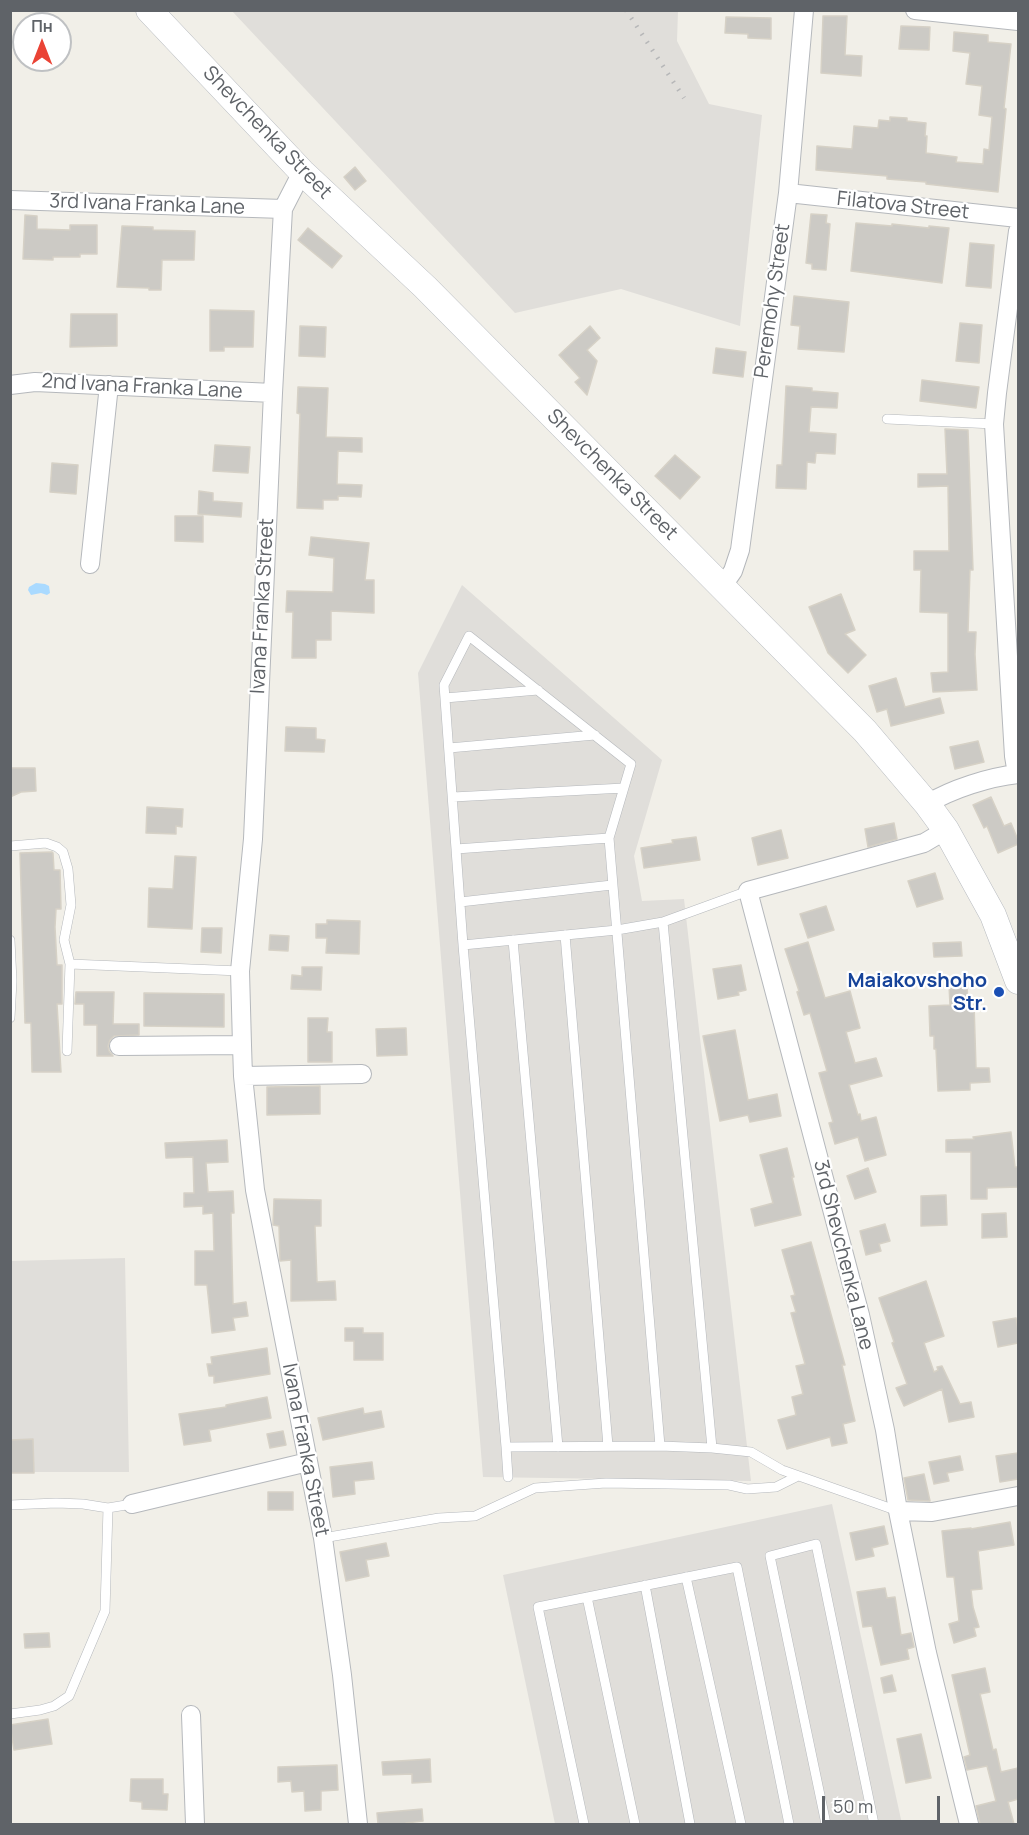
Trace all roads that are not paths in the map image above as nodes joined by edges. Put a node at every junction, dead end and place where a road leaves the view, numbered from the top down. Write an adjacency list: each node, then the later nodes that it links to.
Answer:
1 (149, 10): 5 (main road, Shevchenka Street)
2 (804, 10): 6 (street, Peremohy Street)
3 (915, 10): 4 (street)
4 (1018, 21)
5 (302, 172): 8 (street, Ivana Franka Street); 17 (main road, Shevchenka Street)
6 (788, 193): 9 (street, Filatova Street); 17 (street, Peremohy Street)
7 (10, 200): 8 (street, 3rd Ivana Franka Lane)
8 (284, 209): 13 (street, Ivana Franka Street)
9 (1018, 218)
10 (1018, 231): 15 (street)
11 (10, 385): 12 (street, 2nd Ivana Franka Lane)
12 (109, 386): 13 (street, 2nd Ivana Franka Lane); 16 (street)
13 (273, 393): 40 (street, Ivana Franka Street)
14 (887, 419): 15 (lane)
15 (994, 424): 22 (street)
16 (90, 564)
17 (722, 587): 25 (main road, Shevchenka Street)
18 (537, 690): 19 (lane); 19 (lane); 20 (lane)
19 (445, 698): 21 (lane)
20 (595, 735): 21 (lane); 23 (lane)
21 (449, 748): 24 (lane)
22 (1018, 774): 25 (street)
23 (624, 788): 24 (lane); 27 (lane)
24 (453, 797): 29 (lane)
25 (927, 804): 26 (main road, Shevchenka Street)
26 (946, 830): 31 (street); 41 (main road, Shevchenka Street)
27 (609, 838): 29 (lane); 30 (lane)
28 (10, 846): 39 (lane)
29 (456, 849): 32 (lane)
30 (612, 885): 32 (lane); 34 (lane)
31 (748, 891): 33 (lane); 60 (street, 3rd Shevchenka Lane)
32 (460, 902): 38 (lane)
33 (663, 922): 34 (lane); 52 (lane)
34 (617, 930): 35 (lane); 49 (lane)
35 (565, 935): 37 (lane); 48 (lane)
36 (10, 940): 42 (lane)
37 (513, 940): 38 (lane); 51 (lane)
38 (463, 945): 50 (lane)
39 (70, 964): 40 (lane); 45 (lane)
40 (240, 971): 43 (street, Ivana Franka Street)
41 (1018, 981)
42 (10, 1018)
43 (242, 1045): 44 (street); 47 (street, Ivana Franka Street)
44 (119, 1046)
45 (67, 1051)
46 (362, 1074): 47 (street)
47 (243, 1076): 53 (street, Ivana Franka Street)
48 (608, 1446): 49 (lane); 51 (lane)
49 (660, 1446): 52 (lane)
50 (506, 1447): 51 (lane); 55 (lane)
51 (558, 1447)
52 (712, 1448): 54 (lane)
53 (308, 1462): 57 (street); 61 (street, Ivana Franka Street)
54 (798, 1476): 60 (lane); 61 (lane)
55 (508, 1477)
56 (1018, 1496): 60 (street)
57 (132, 1504): 59 (lane)
58 (10, 1505): 59 (lane)
59 (108, 1508): 65 (lane)
60 (898, 1511): 76 (street, 3rd Shevchenka Lane)
61 (323, 1538): 68 (street, Ivana Franka Street)
62 (686, 1577): 63 (lane); 72 (lane); 73 (lane)
63 (645, 1585): 64 (lane); 71 (lane)
64 (586, 1597): 69 (lane); 70 (lane)
65 (10, 1714)
66 (191, 1715): 67 (street)
67 (195, 1824)
68 (358, 1824)
69 (584, 1824)
70 (635, 1824)
71 (690, 1824)
72 (741, 1824)
73 (789, 1824)
74 (826, 1824): 75 (lane)
75 (874, 1824)
76 (969, 1824)

